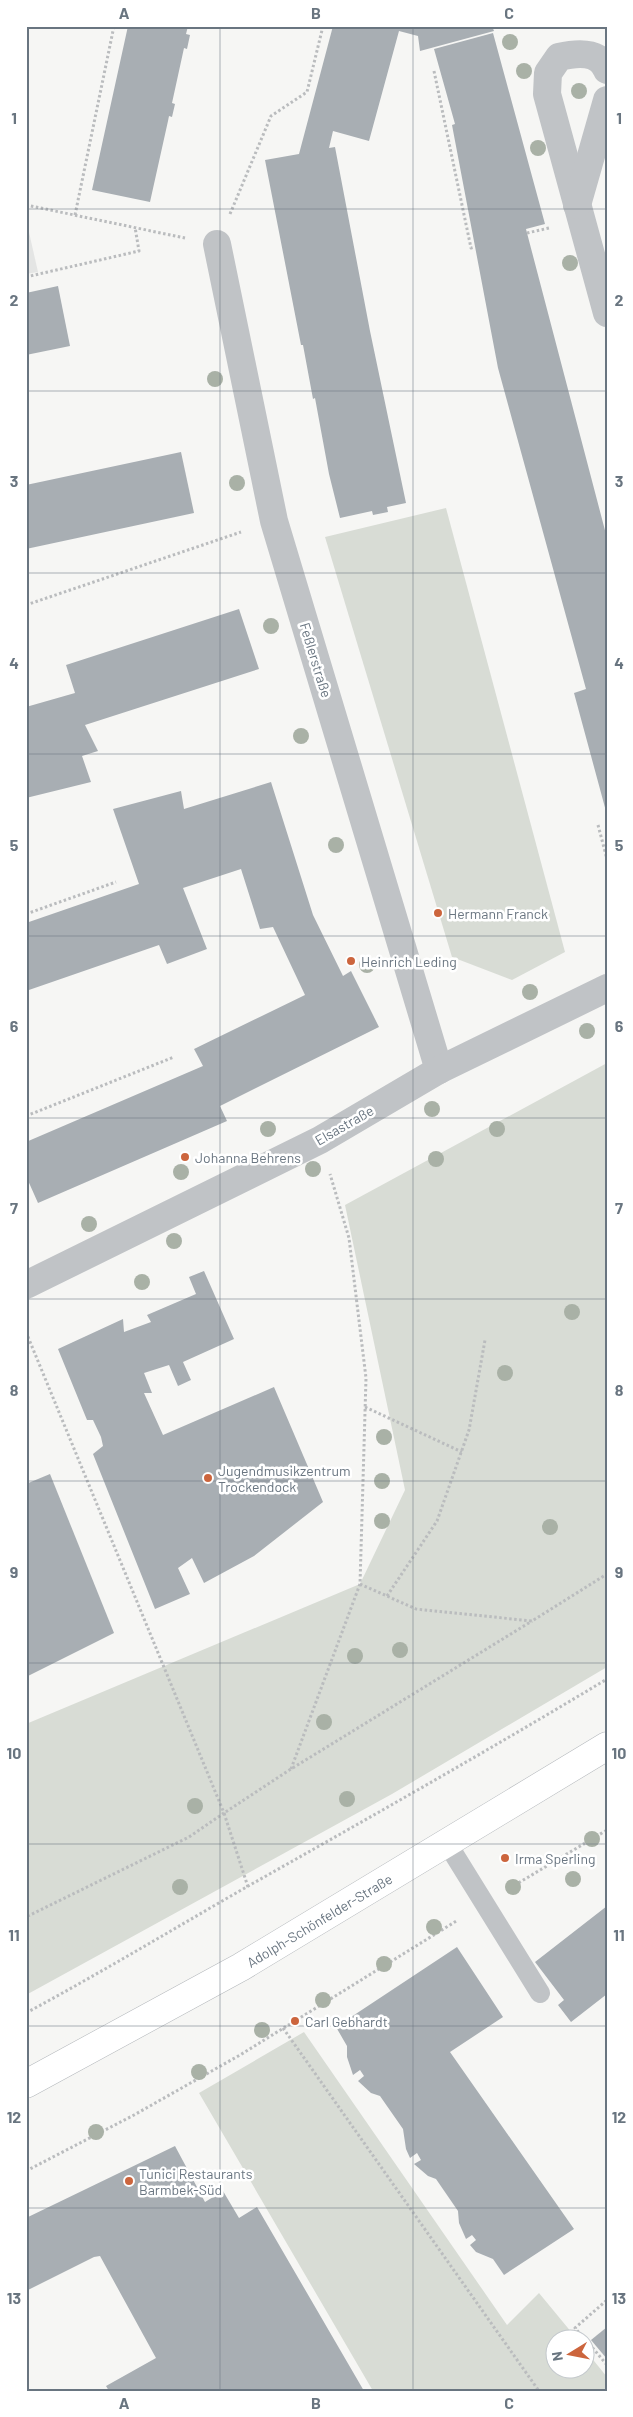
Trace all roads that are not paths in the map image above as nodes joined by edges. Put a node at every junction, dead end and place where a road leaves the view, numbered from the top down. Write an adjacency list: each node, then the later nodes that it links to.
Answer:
1 (607, 70): 3 (street)
2 (607, 100): 3 (street)
3 (578, 205): 5 (street)
4 (217, 244): 7 (street, Feßlerstraße)
5 (607, 313)
6 (607, 988): 7 (street, Elsastraße)
7 (439, 1070): 8 (street, Elsastraße)
8 (26, 1286)
9 (607, 1746): 10 (main road, Adolph-Schönfelder-Straße)
10 (447, 1843): 11 (lane); 12 (main road, Adolph-Schönfelder-Straße)
11 (540, 1993)
12 (26, 2084)

